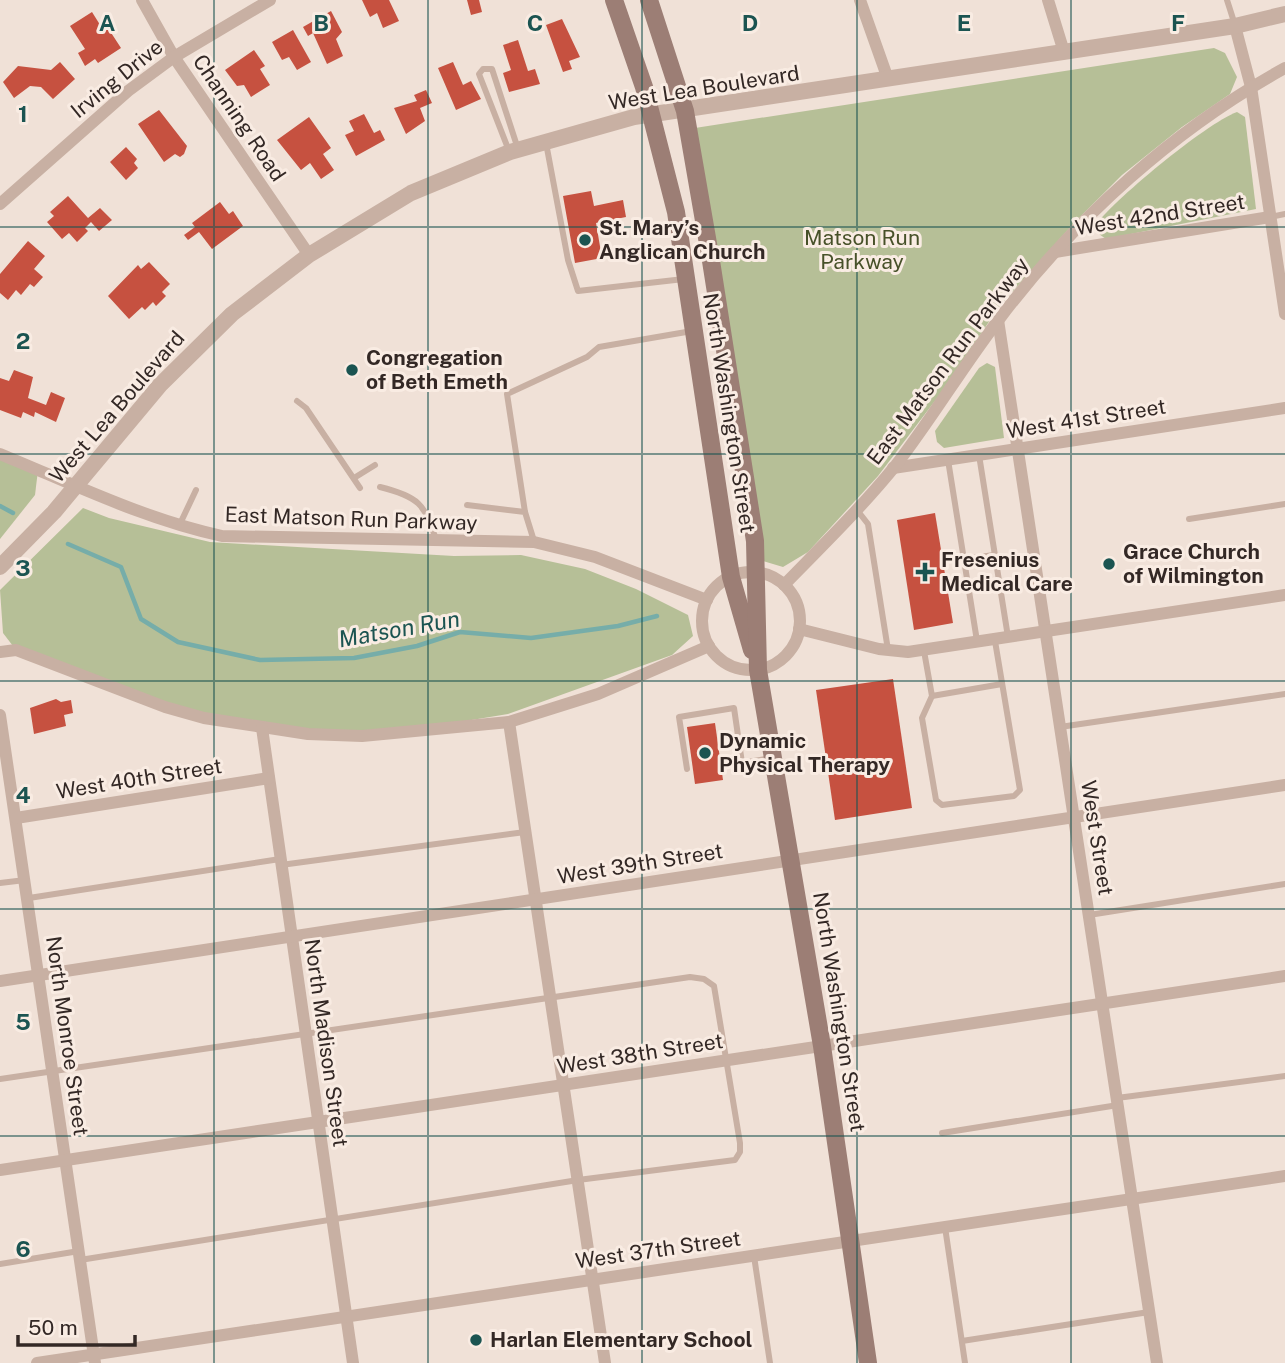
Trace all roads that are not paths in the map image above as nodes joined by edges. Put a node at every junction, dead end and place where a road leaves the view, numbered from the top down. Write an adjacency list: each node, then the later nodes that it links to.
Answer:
1 (142, 0): 12 (street, Channing Road)
2 (270, 0): 12 (street, Irving Drive)
3 (614, 0): 17 (main road, North Washington Street)
4 (649, 0): 16 (main road, North Washington Street)
5 (860, 0): 14 (street)
6 (1048, 0): 11 (street)
7 (1227, 0): 9 (lane)
8 (1285, 14): 9 (street, West Lea Boulevard)
9 (1235, 26): 10 (street, West Lea Boulevard); 11 (street, West Lea Boulevard); 15 (street)
10 (1285, 26)
11 (1064, 52): 14 (street, West Lea Boulevard)
12 (174, 57): 20 (street, Irving Drive); 24 (street, Channing Road)
13 (1285, 68): 15 (street, East Matson Run Parkway)
14 (888, 79): 16 (street, West Lea Boulevard)
15 (1251, 87): 22 (street); 23 (street, East Matson Run Parkway)
16 (685, 111): 17 (street, West Lea Boulevard); 53 (main road, North Washington Street)
17 (649, 114): 18 (street, West Lea Boulevard); 25 (main road, North Washington Street)
18 (546, 141): 19 (street, West Lea Boulevard); 25 (lane)
19 (514, 151): 19 (lane); 24 (street, West Lea Boulevard)
20 (0, 204)
21 (1285, 214): 22 (lane)
22 (1270, 217): 23 (street, West 42nd Street); 26 (street)
23 (1055, 252): 27 (street, East Matson Run Parkway)
24 (309, 255): 38 (street, West Lea Boulevard)
25 (686, 279): 28 (main road, North Washington Street)
26 (1285, 313)
27 (998, 320): 31 (street, West Street); 36 (street, East Matson Run Parkway)
28 (694, 330): 45 (lane); 54 (main road, North Washington Street)
29 (297, 401): 37 (lane)
30 (1285, 408): 31 (street, West 41st Street)
31 (1018, 449): 33 (street, West 41st Street); 59 (street, West Street)
32 (0, 454): 38 (street, East Matson Run Parkway)
33 (979, 455): 34 (street, West 41st Street); 50 (lane)
34 (948, 460): 36 (street, West 41st Street); 51 (lane)
35 (375, 465): 37 (lane)
36 (893, 468): 44 (street, East Matson Run Parkway)
37 (354, 478): 40 (lane)
38 (76, 486): 47 (street, East Matson Run Parkway); 52 (street, West Lea Boulevard)
39 (380, 487): 48 (lane)
40 (360, 488)
41 (196, 490): 47 (lane)
42 (1285, 504): 46 (lane)
43 (467, 505): 45 (lane)
44 (856, 509): 55 (street, East Matson Run Parkway); 64 (lane)
45 (525, 512): 49 (lane)
46 (1189, 519)
47 (179, 526): 48 (street, East Matson Run Parkway)
48 (436, 542): 49 (street, East Matson Run Parkway)
49 (534, 542): 57 (street, East Matson Run Parkway)
50 (994, 555): 51 (lane); 60 (lane)
51 (965, 559): 62 (lane)
52 (0, 567)
53 (757, 573): 54 (street); 55 (street); 67 (main road, North Washington Street)
54 (731, 577): 57 (street); 67 (main road, North Washington Street)
55 (784, 586): 58 (street)
56 (1285, 595): 59 (street)
57 (707, 600): 63 (street)
58 (799, 629): 64 (street); 67 (street)
59 (1046, 633): 60 (street); 73 (street, West Street)
60 (1009, 639): 61 (street)
61 (995, 641): 62 (street); 68 (lane)
62 (977, 644): 65 (street)
63 (709, 646): 67 (street); 72 (street)
64 (888, 650): 65 (street)
65 (924, 651): 70 (lane)
66 (0, 652): 74 (street)
67 (758, 670): 75 (main road, North Washington Street)
68 (1002, 684): 70 (lane); 70 (lane)
69 (1285, 694): 73 (lane)
70 (932, 696)
71 (0, 715): 80 (street, North Monroe Street)
72 (509, 722): 74 (street); 81 (street)
73 (1060, 727): 79 (street, West Street)
74 (262, 728): 77 (street, North Madison Street)
75 (773, 758): 76 (lane); 82 (main road, North Washington Street)
76 (687, 769)
77 (268, 778): 80 (street, West 40th Street); 83 (street, North Madison Street)
78 (1285, 785): 79 (street, West 39th Street)
79 (1074, 817): 82 (street, West 39th Street); 89 (street, West Street)
80 (16, 818): 84 (street, North Monroe Street)
81 (525, 832): 83 (lane); 88 (street)
82 (792, 860): 88 (street, West 39th Street); 97 (main road, North Washington Street)
83 (281, 862): 87 (lane); 90 (street, North Madison Street)
84 (25, 880): 85 (lane); 87 (street, North Monroe Street)
85 (0, 883)
86 (1285, 884): 89 (lane)
87 (29, 898): 91 (street, North Monroe Street)
88 (535, 899): 90 (street, West 39th Street); 94 (street)
89 (1089, 915): 95 (street, West Street)
90 (292, 936): 91 (street, West 39th Street); 96 (street, North Madison Street)
91 (38, 975): 93 (street, West 39th Street); 99 (street, North Monroe Street)
92 (1285, 976): 95 (street, West 38th Street)
93 (0, 981)
94 (550, 997): 96 (lane); 98 (lane); 102 (street)
95 (1102, 1004): 97 (street, West 38th Street); 103 (street, West Street)
96 (306, 1033): 99 (lane); 104 (street, North Madison Street)
97 (822, 1046): 98 (street, West 38th Street); 113 (main road, North Washington Street)
98 (727, 1060): 102 (street, West 38th Street); 109 (lane)
99 (52, 1071): 101 (lane); 106 (street, North Monroe Street)
100 (1285, 1076): 103 (lane)
101 (0, 1079)
102 (563, 1085): 104 (street, West 38th Street); 109 (street)
103 (1117, 1101): 105 (lane); 110 (street, West Street)
104 (318, 1122): 106 (street, West 38th Street); 111 (street, North Madison Street)
105 (942, 1133)
106 (65, 1160): 107 (street, West 38th Street); 114 (street, North Monroe Street)
107 (0, 1170)
108 (1285, 1176): 110 (street, West 37th Street)
109 (578, 1180): 111 (lane); 117 (street)
110 (1132, 1199): 112 (street, West 37th Street); 118 (street, West Street)
111 (333, 1219): 114 (lane); 119 (street, North Madison Street)
112 (945, 1227): 113 (street, West 37th Street); 120 (lane)
113 (851, 1241): 115 (street, West 37th Street); 126 (main road, North Washington Street)
114 (79, 1255): 116 (lane); 121 (street, North Monroe Street)
115 (754, 1256): 117 (street, West 37th Street); 125 (lane)
116 (0, 1264)
117 (593, 1280): 119 (street, West 37th Street); 124 (street)
118 (1149, 1312): 120 (lane); 128 (street, West Street)
119 (347, 1317): 121 (street, West 37th Street); 123 (street, North Madison Street)
120 (962, 1341): 127 (lane)
121 (95, 1359): 122 (street, West 37th Street)
122 (37, 1363)
123 (354, 1363)
124 (605, 1363)
125 (770, 1363)
126 (868, 1363)
127 (965, 1363)
128 (1157, 1363)

